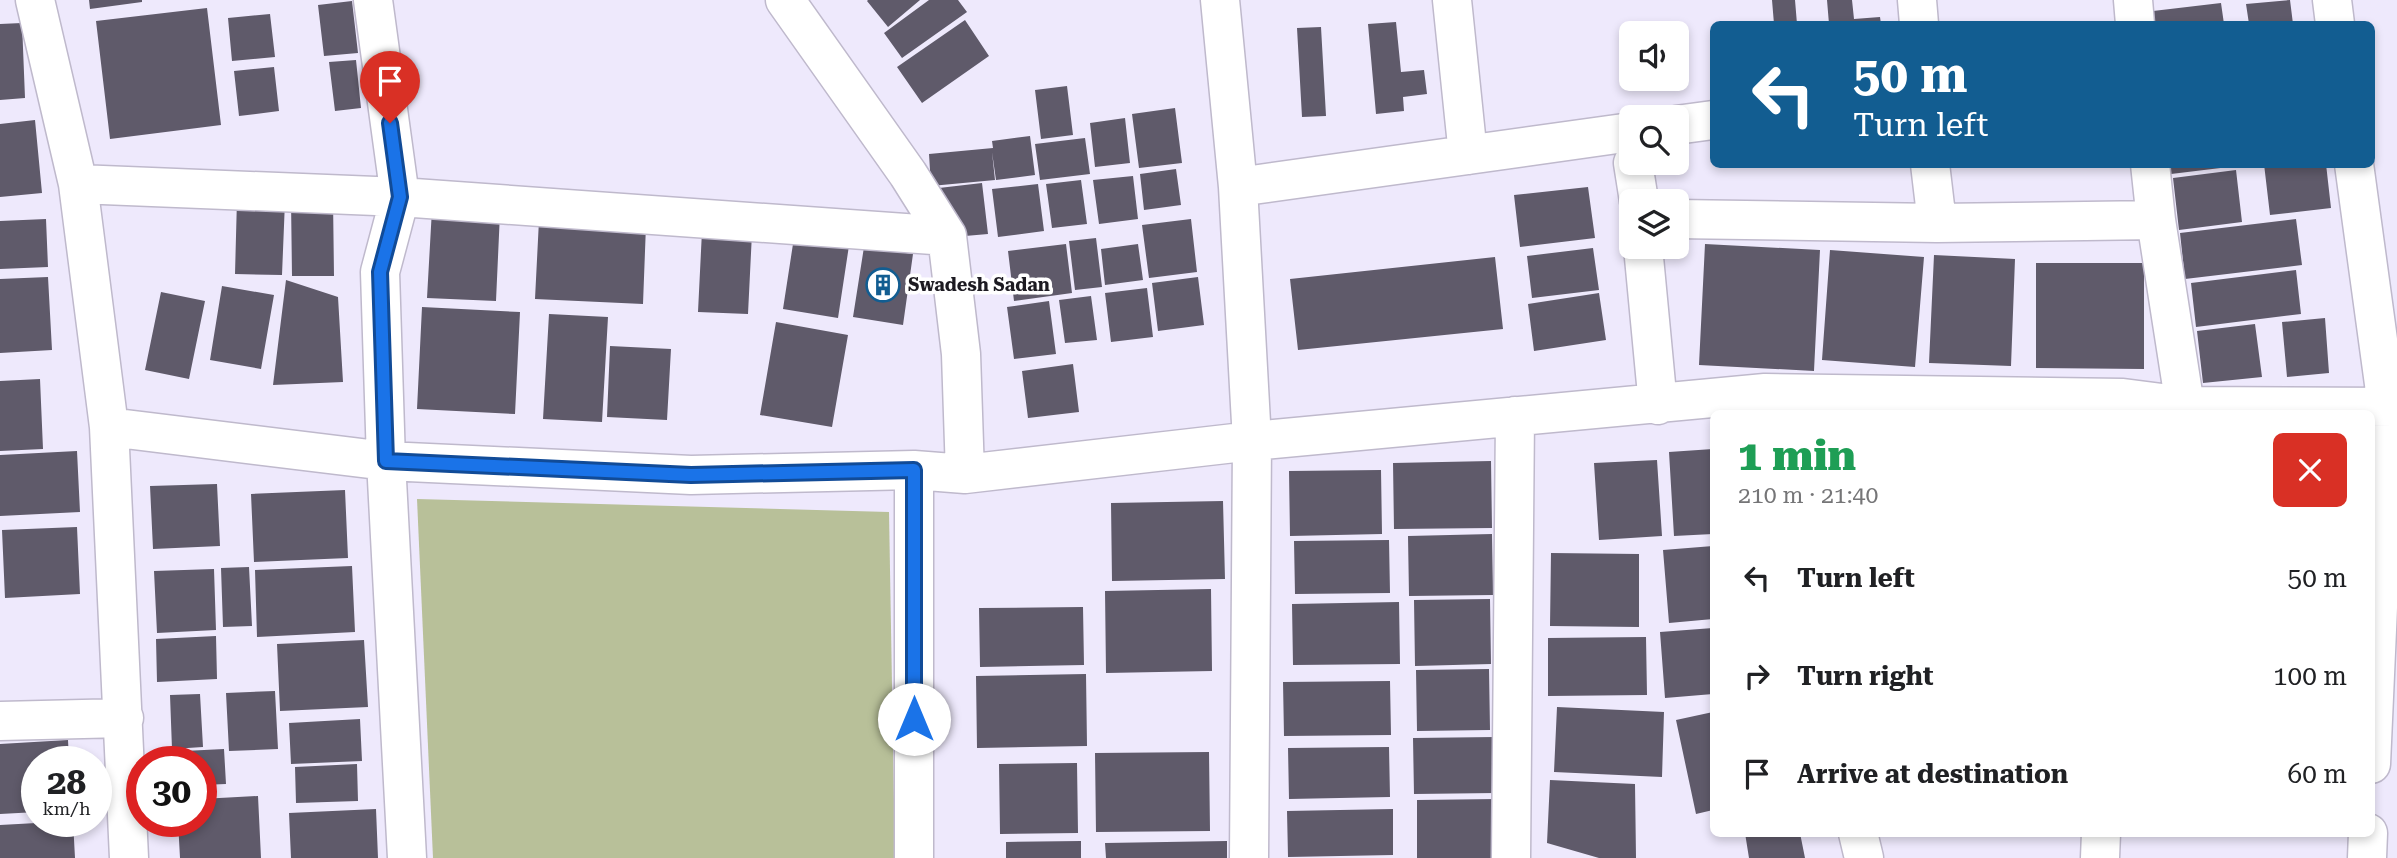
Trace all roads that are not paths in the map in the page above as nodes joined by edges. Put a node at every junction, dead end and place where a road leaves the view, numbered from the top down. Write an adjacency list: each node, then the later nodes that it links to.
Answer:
1 (35, 0): 19 (street)
2 (373, 0): 21 (street)
3 (785, 0): 25 (street)
4 (1220, 0): 20 (street)
5 (1452, 0): 15 (street)
6 (1917, 0): 9 (street)
7 (2133, 0): 10 (street)
8 (2332, 0): 11 (street)
9 (1919, 21)
10 (2135, 21)
11 (2335, 21)
12 (1710, 120): 13 (street)
13 (1689, 123)
14 (1619, 144): 15 (street)
15 (1468, 155): 20 (street)
16 (1930, 168): 24 (street)
17 (2150, 168): 23 (street)
18 (2355, 168): 31 (street)
19 (78, 184): 21 (street); 33 (street)
20 (1238, 187): 34 (street)
21 (400, 197): 25 (street); 35 (street)
22 (1689, 219): 24 (street)
23 (2156, 220): 24 (street); 30 (street)
24 (1937, 223)
25 (947, 236): 37 (street)
26 (1644, 259): 28 (street)
27 (1767, 403): 28 (street); 29 (street)
28 (1658, 405): 32 (street)
29 (2123, 406): 30 (street)
30 (2185, 407): 31 (street)
31 (2392, 407): 38 (street)
32 (1515, 416): 34 (street); 48 (street)
33 (109, 427): 35 (street); 39 (street)
34 (1252, 441): 37 (street); 47 (street)
35 (386, 461): 36 (street); 45 (street)
36 (914, 470): 37 (street); 46 (street)
37 (965, 474)
38 (2375, 696)
39 (124, 718): 40 (street); 44 (street)
40 (0, 721)
41 (1859, 837): 49 (street)
42 (2101, 837): 50 (street)
43 (2368, 837): 51 (street)
44 (129, 858)
45 (407, 858)
46 (914, 858)
47 (1250, 858)
48 (1511, 858)
49 (1864, 858)
50 (2100, 858)
51 (2367, 858)

